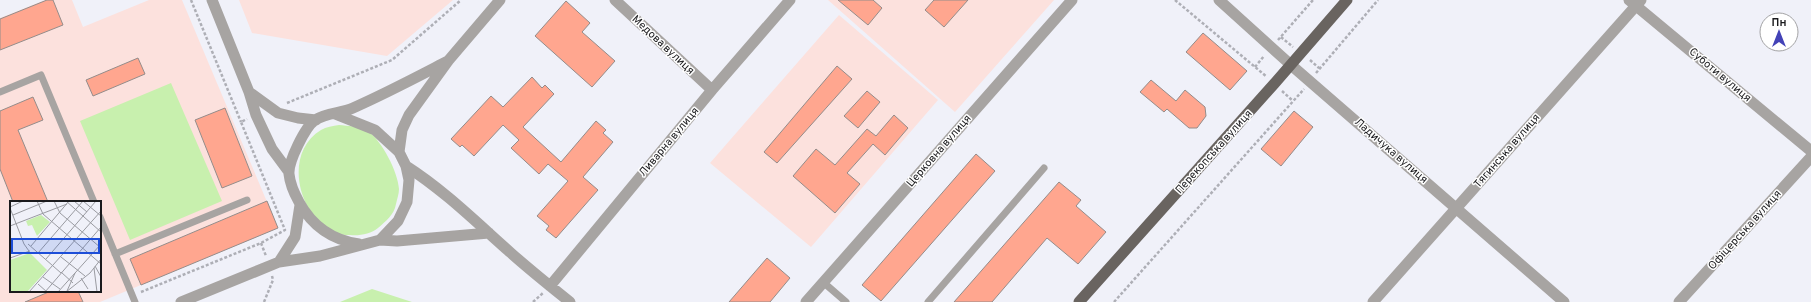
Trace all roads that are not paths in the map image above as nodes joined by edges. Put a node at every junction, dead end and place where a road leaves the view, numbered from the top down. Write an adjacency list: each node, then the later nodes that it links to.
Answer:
1 (212, 0): 13 (street)
2 (500, 0): 9 (street)
3 (615, 0): 11 (street, Медова вулиця)
4 (790, 0): 11 (street, Ливарна вулиця)
5 (1072, 0): 32 (street, Церковна вулиця)
6 (1219, 0): 10 (street, Ладичука вулиця)
7 (1347, 0): 10 (main road, Перекопська вулиця)
8 (1636, 2): 16 (street, Суботи вулиця); 25 (street, Тягинська вулиця)
9 (448, 61): 14 (street); 17 (street)
10 (1291, 65): 25 (street, Ладичука вулиця); 40 (main road, Перекопська вулиця)
11 (712, 90): 33 (street, Ливарна вулиця)
12 (0, 92): 23 (lane)
13 (249, 92): 15 (street); 21 (street)
14 (335, 114): 15 (street); 17 (street)
15 (316, 120): 21 (street)
16 (1811, 151)
17 (399, 152): 19 (street)
18 (1811, 158): 43 (street, Офіцерська вулиця)
19 (406, 166): 27 (street); 28 (street)
20 (1044, 168): 39 (lane)
21 (289, 172): 24 (street)
22 (247, 200): 30 (lane)
23 (94, 201)
24 (300, 205): 29 (street); 31 (street)
25 (1457, 208): 41 (street, Тягинська вулиця); 42 (street, Ладичука вулиця)
26 (101, 219): 30 (lane)
27 (489, 233): 28 (street); 33 (street)
28 (380, 240): 29 (street)
29 (363, 245): 31 (street)
30 (115, 254): 34 (lane)
31 (274, 263): 35 (street)
32 (823, 282): 37 (street, Церковна вулиця); 38 (lane)
33 (550, 286): 36 (street)
34 (134, 300)
35 (181, 302)
36 (570, 302)
37 (806, 302)
38 (846, 302)
39 (928, 302)
40 (1079, 302)
41 (1373, 302)
42 (1564, 302)
43 (1679, 302)

